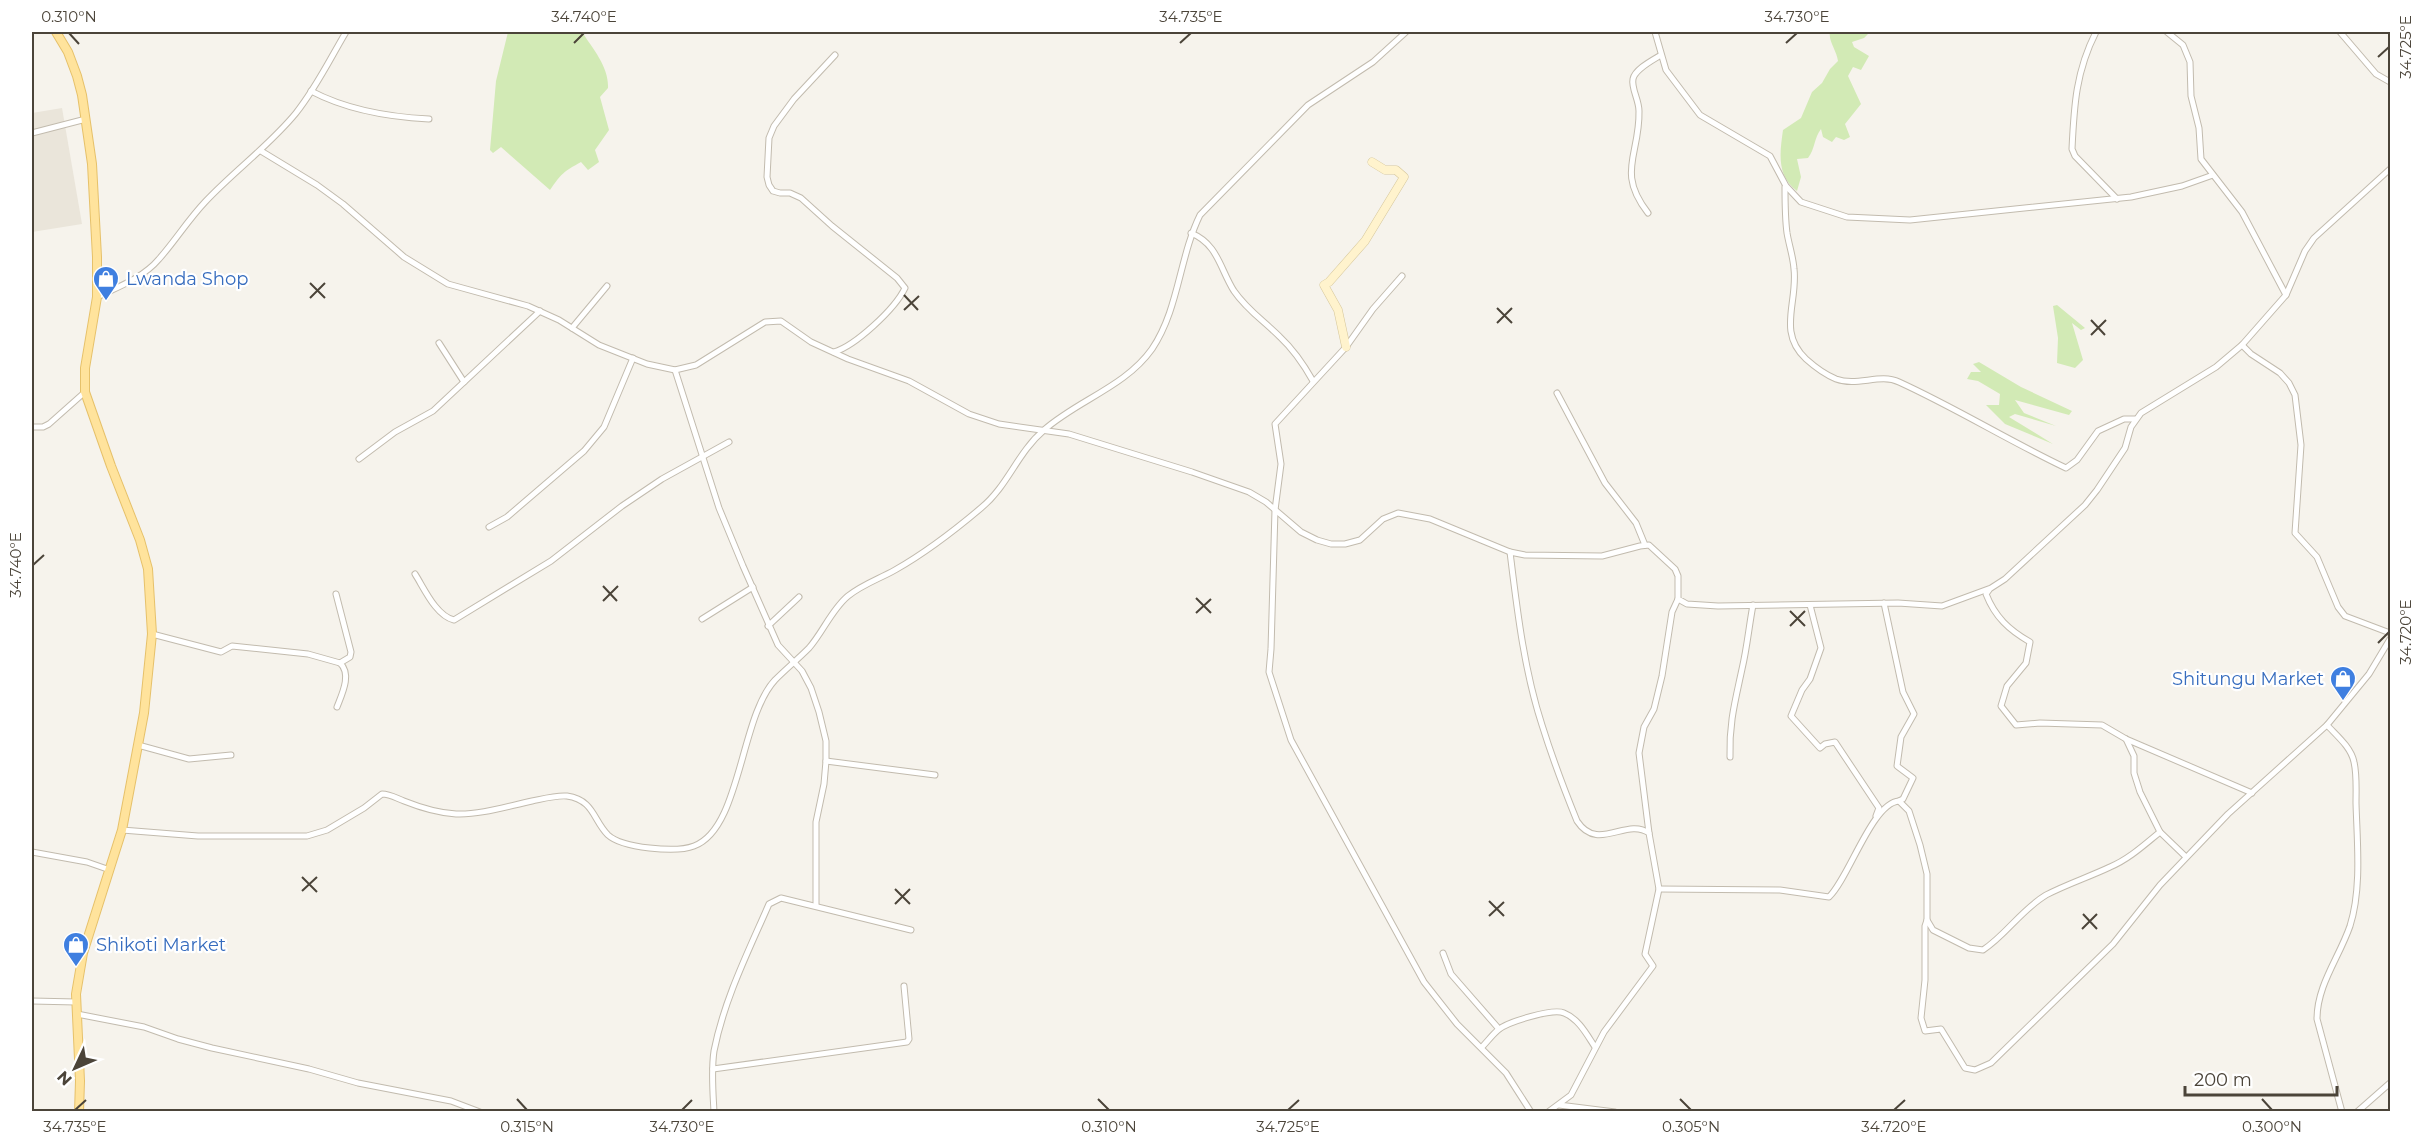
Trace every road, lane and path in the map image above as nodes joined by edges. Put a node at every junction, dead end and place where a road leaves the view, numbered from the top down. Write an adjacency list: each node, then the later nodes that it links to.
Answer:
1 (56, 32): 13 (main road)
2 (346, 32): 12 (street)
3 (1406, 32): 23 (street)
4 (1655, 32): 10 (street)
5 (2087, 32): 8 (street)
6 (2167, 32): 19 (street)
7 (2340, 32): 11 (street)
8 (2095, 33): 21 (street)
9 (835, 55): 33 (street)
10 (1661, 55): 20 (street); 22 (street)
11 (2391, 81)
12 (311, 91): 14 (street); 16 (street)
13 (86, 119): 15 (street); 27 (main road)
14 (429, 119)
15 (32, 133)
16 (261, 151): 27 (street); 28 (street)
17 (1372, 162): 32 (street)
18 (2391, 169): 26 (street)
19 (2213, 175): 21 (street); 26 (street)
20 (1785, 186): 21 (street); 40 (street)
21 (2117, 198)
22 (1647, 213)
23 (1191, 233): 36 (street); 42 (street)
24 (1402, 276): 32 (street)
25 (607, 286): 29 (street)
26 (2286, 295): 31 (street)
27 (97, 297): 38 (main road)
28 (540, 311): 29 (street); 37 (street)
29 (572, 328): 34 (street)
30 (439, 343): 37 (street)
31 (2242, 345): 40 (street); 61 (street)
32 (1346, 347): 36 (street)
33 (834, 352): 35 (street); 42 (street)
34 (633, 358): 35 (street); 47 (street)
35 (675, 370): 44 (street)
36 (1313, 381): 46 (street)
37 (464, 382): 45 (street)
38 (85, 392): 41 (street); 62 (main road)
39 (1557, 393): 48 (street)
40 (2135, 419): 52 (street)
41 (32, 427)
42 (1044, 430): 46 (street); 64 (street)
43 (729, 442): 44 (street)
44 (702, 455): 50 (street); 51 (street)
45 (359, 459)
46 (1275, 510): 49 (street); 93 (street)
47 (489, 527)
48 (1645, 544): 49 (street); 55 (street)
49 (1510, 552): 79 (street)
50 (415, 574)
51 (753, 587): 59 (street); 60 (street)
52 (1991, 588): 56 (street); 68 (street)
53 (336, 594): 65 (street)
54 (799, 597): 60 (street)
55 (1678, 599): 57 (street); 79 (street)
56 (1884, 603): 58 (street); 75 (street)
57 (1753, 605): 58 (street); 71 (street)
58 (1810, 605): 76 (street)
59 (702, 619)
60 (768, 626): 64 (street)
61 (2391, 633)
62 (152, 634): 65 (street); 69 (main road)
63 (2391, 639): 67 (street)
64 (793, 661): 72 (street); 77 (street)
65 (340, 663): 66 (street)
66 (337, 707)
67 (2327, 725): 74 (street); 104 (street)
68 (2126, 739): 74 (street); 78 (street)
69 (138, 745): 70 (street); 77 (main road)
70 (231, 755)
71 (1730, 757)
72 (826, 761): 73 (street); 84 (street)
73 (934, 775)
74 (2252, 793): 81 (street)
75 (1899, 801): 76 (street); 85 (street)
76 (1875, 820): 83 (street)
77 (122, 830): 82 (main road)
78 (2160, 832): 81 (street); 85 (street)
79 (1649, 833): 83 (street)
80 (32, 852): 82 (street)
81 (2186, 857): 85 (street)
82 (110, 870): 90 (main road)
83 (1659, 889): 94 (street)
84 (816, 905): 86 (street); 95 (street)
85 (1927, 920)
86 (911, 930)
87 (1443, 953): 92 (street)
88 (904, 986): 95 (street)
89 (32, 1001): 90 (street)
90 (76, 1002): 91 (main road)
91 (77, 1014): 98 (main road); 99 (street)
92 (1498, 1029): 93 (street); 94 (street)
93 (1482, 1047): 101 (street)
94 (1595, 1047): 97 (street)
95 (713, 1068): 100 (street)
96 (2391, 1083): 105 (street)
97 (1560, 1105): 102 (street); 103 (street)
98 (79, 1112)
99 (480, 1112)
100 (714, 1112)
101 (1531, 1112)
102 (1548, 1112)
103 (1615, 1112)
104 (2342, 1112)
105 (2357, 1112)

